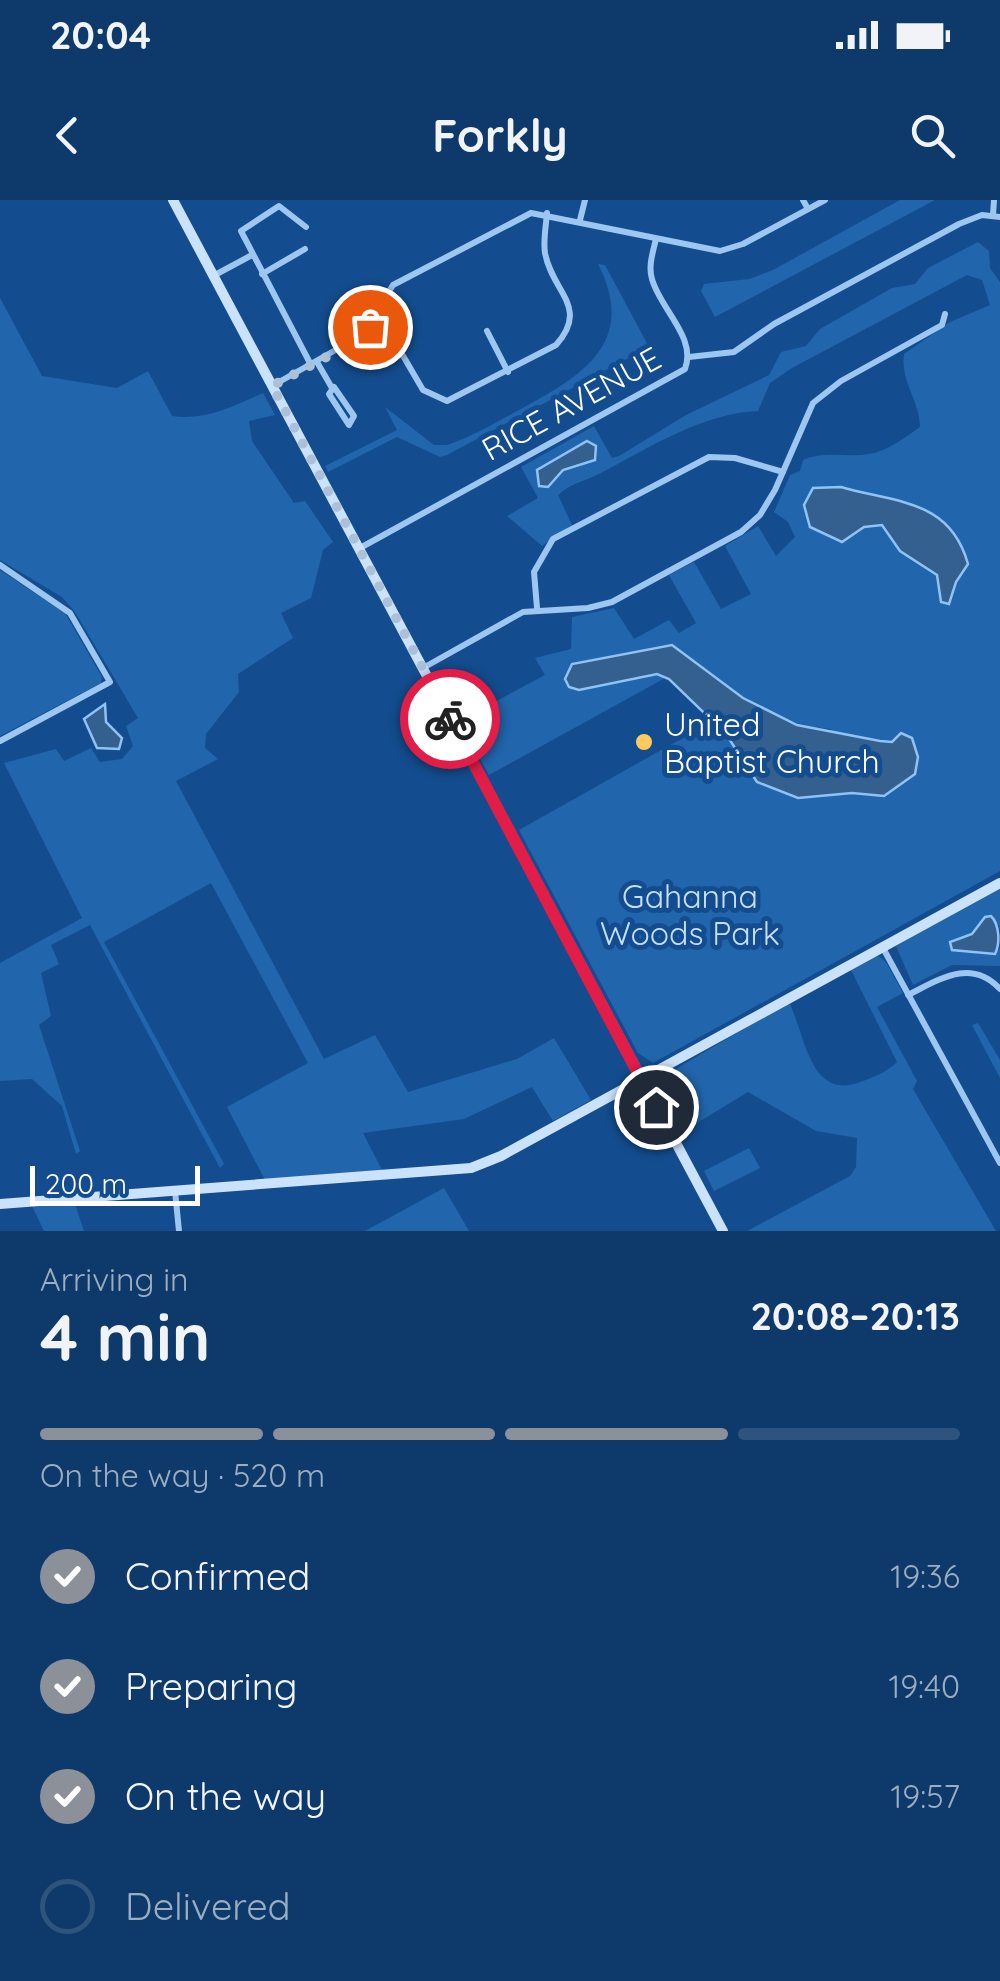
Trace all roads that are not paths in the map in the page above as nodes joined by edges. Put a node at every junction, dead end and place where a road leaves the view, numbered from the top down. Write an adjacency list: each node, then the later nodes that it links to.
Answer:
1 (173, 200): 15 (main road)
2 (585, 200): 9 (street)
3 (803, 200): 6 (street)
4 (825, 200): 6 (street)
5 (994, 200): 8 (street)
6 (808, 209): 11 (street)
7 (547, 213): 9 (street); 17 (street); 21 (street)
8 (997, 216): 19 (street)
9 (580, 220): 11 (street)
10 (306, 227): 13 (street)
11 (656, 239): 19 (street, RICE AVENUE)
12 (304, 249): 14 (street)
13 (252, 255): 14 (street); 15 (street)
14 (262, 274): 20 (street)
15 (213, 276): 22 (main road)
16 (945, 314): 24 (street)
17 (370, 327): 20 (street); 21 (street)
18 (487, 332): 21 (street)
19 (689, 357): 25 (street, RICE AVENUE)
20 (314, 364): 22 (street); 23 (street)
21 (508, 372)
22 (272, 386): 25 (main road)
23 (332, 388): 23 (street)
24 (783, 472): 27 (street); 27 (street)
25 (359, 549): 28 (main road)
26 (0, 565): 29 (street)
27 (538, 608): 28 (street)
28 (423, 668): 34 (main road)
29 (0, 741)
30 (1000, 883): 31 (main road)
31 (882, 947): 33 (street); 34 (main road)
32 (1000, 989): 33 (street)
33 (908, 996): 35 (street)
34 (642, 1079): 36 (main road); 39 (main road)
35 (1000, 1164)
36 (175, 1191): 37 (main road); 38 (street)
37 (0, 1204)
38 (178, 1231)
39 (723, 1231)

